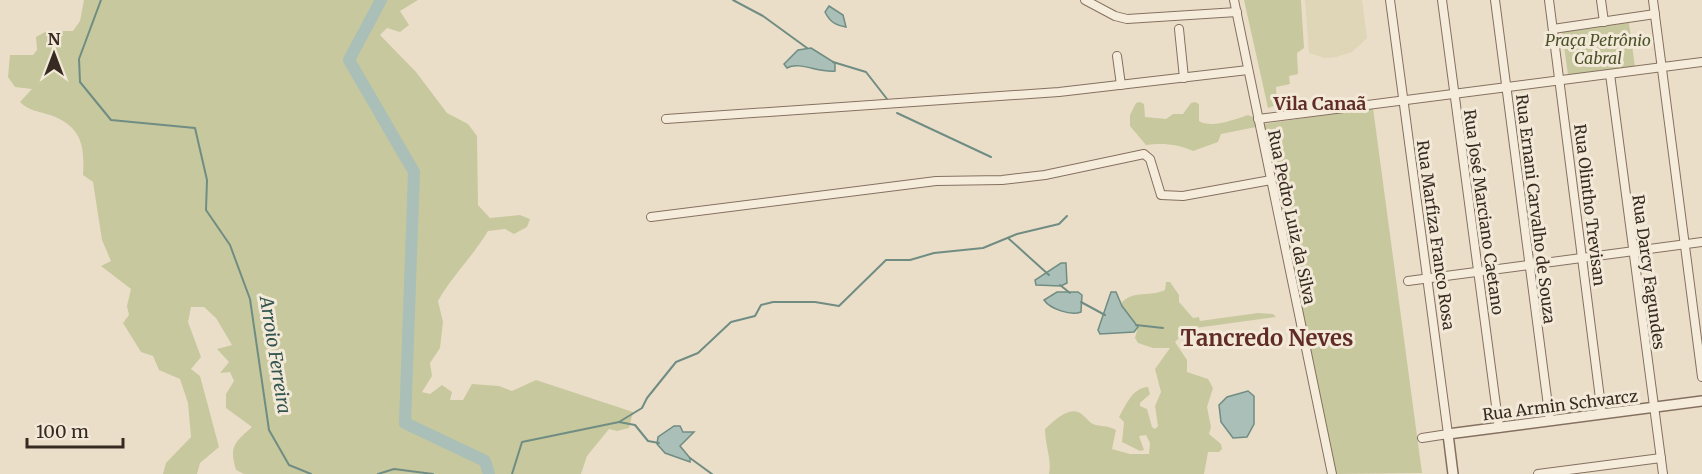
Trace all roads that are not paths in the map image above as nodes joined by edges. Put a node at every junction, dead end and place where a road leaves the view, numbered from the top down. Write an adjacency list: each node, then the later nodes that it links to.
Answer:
1 (1085, 0): 9 (street)
2 (1234, 0): 9 (street, Rua Pedro Luiz da Silva)
3 (1390, 0): 24 (street, Rua Marfiza Franco Rosa)
4 (1442, 0): 23 (street, Rua José Marciano Caetano)
5 (1495, 0): 22 (street, Rua Ernani Carvalho de Souza)
6 (1549, 0): 13 (street, Rua Olintho Trevisan)
7 (1601, 0): 11 (street)
8 (1653, 0): 10 (street)
9 (1237, 12): 17 (street, Rua Pedro Luiz da Silva)
10 (1655, 14): 11 (street); 16 (street)
11 (1604, 22): 13 (street)
12 (1179, 29): 19 (street)
13 (1553, 29): 20 (street, Rua Olintho Trevisan)
14 (1118, 56): 21 (street)
15 (1702, 62): 16 (street)
16 (1662, 67): 18 (street); 30 (street)
17 (1248, 70): 19 (street); 26 (street, Rua Pedro Luiz da Silva)
18 (1610, 74): 20 (street); 31 (street, Rua Darcy Fagundes)
19 (1184, 78): 21 (street)
20 (1560, 80): 22 (street); 32 (street, Rua Olintho Trevisan)
21 (1121, 85): 25 (street)
22 (1506, 87): 23 (street); 33 (street, Rua Ernani Carvalho de Souza)
23 (1454, 93): 24 (street); 34 (street, Rua José Marciano Caetano)
24 (1403, 100): 26 (street); 35 (street, Rua Marfiza Franco Rosa)
25 (666, 119)
26 (1258, 119): 27 (street, Rua Pedro Luiz da Silva)
27 (1271, 180): 28 (street); 46 (street, Rua Pedro Luiz da Silva)
28 (651, 217)
29 (1702, 242): 30 (street)
30 (1685, 244): 31 (street); 37 (street)
31 (1632, 251): 32 (street); 39 (street, Rua Darcy Fagundes)
32 (1584, 258): 33 (street); 40 (street, Rua Olintho Trevisan)
33 (1529, 265): 34 (street); 41 (street, Rua Ernani Carvalho de Souza)
34 (1478, 272): 35 (street); 42 (street, Rua José Marciano Caetano)
35 (1427, 278): 36 (street); 43 (street, Rua Marfiza Franco Rosa)
36 (1408, 281)
37 (1702, 376)
38 (1702, 401): 39 (street, Rua Armin Schvarcz)
39 (1654, 408): 40 (street, Rua Armin Schvarcz); 45 (street, Rua Darcy Fagundes)
40 (1602, 414): 41 (street, Rua Armin Schvarcz)
41 (1550, 421): 42 (street, Rua Armin Schvarcz)
42 (1499, 428): 43 (street, Rua Armin Schvarcz)
43 (1448, 434): 44 (street, Rua Armin Schvarcz); 47 (street, Rua Marfiza Franco Rosa)
44 (1422, 438)
45 (1661, 458): 48 (street); 49 (street, Rua Darcy Fagundes)
46 (1332, 474)
47 (1453, 474)
48 (1538, 474)
49 (1663, 474)

